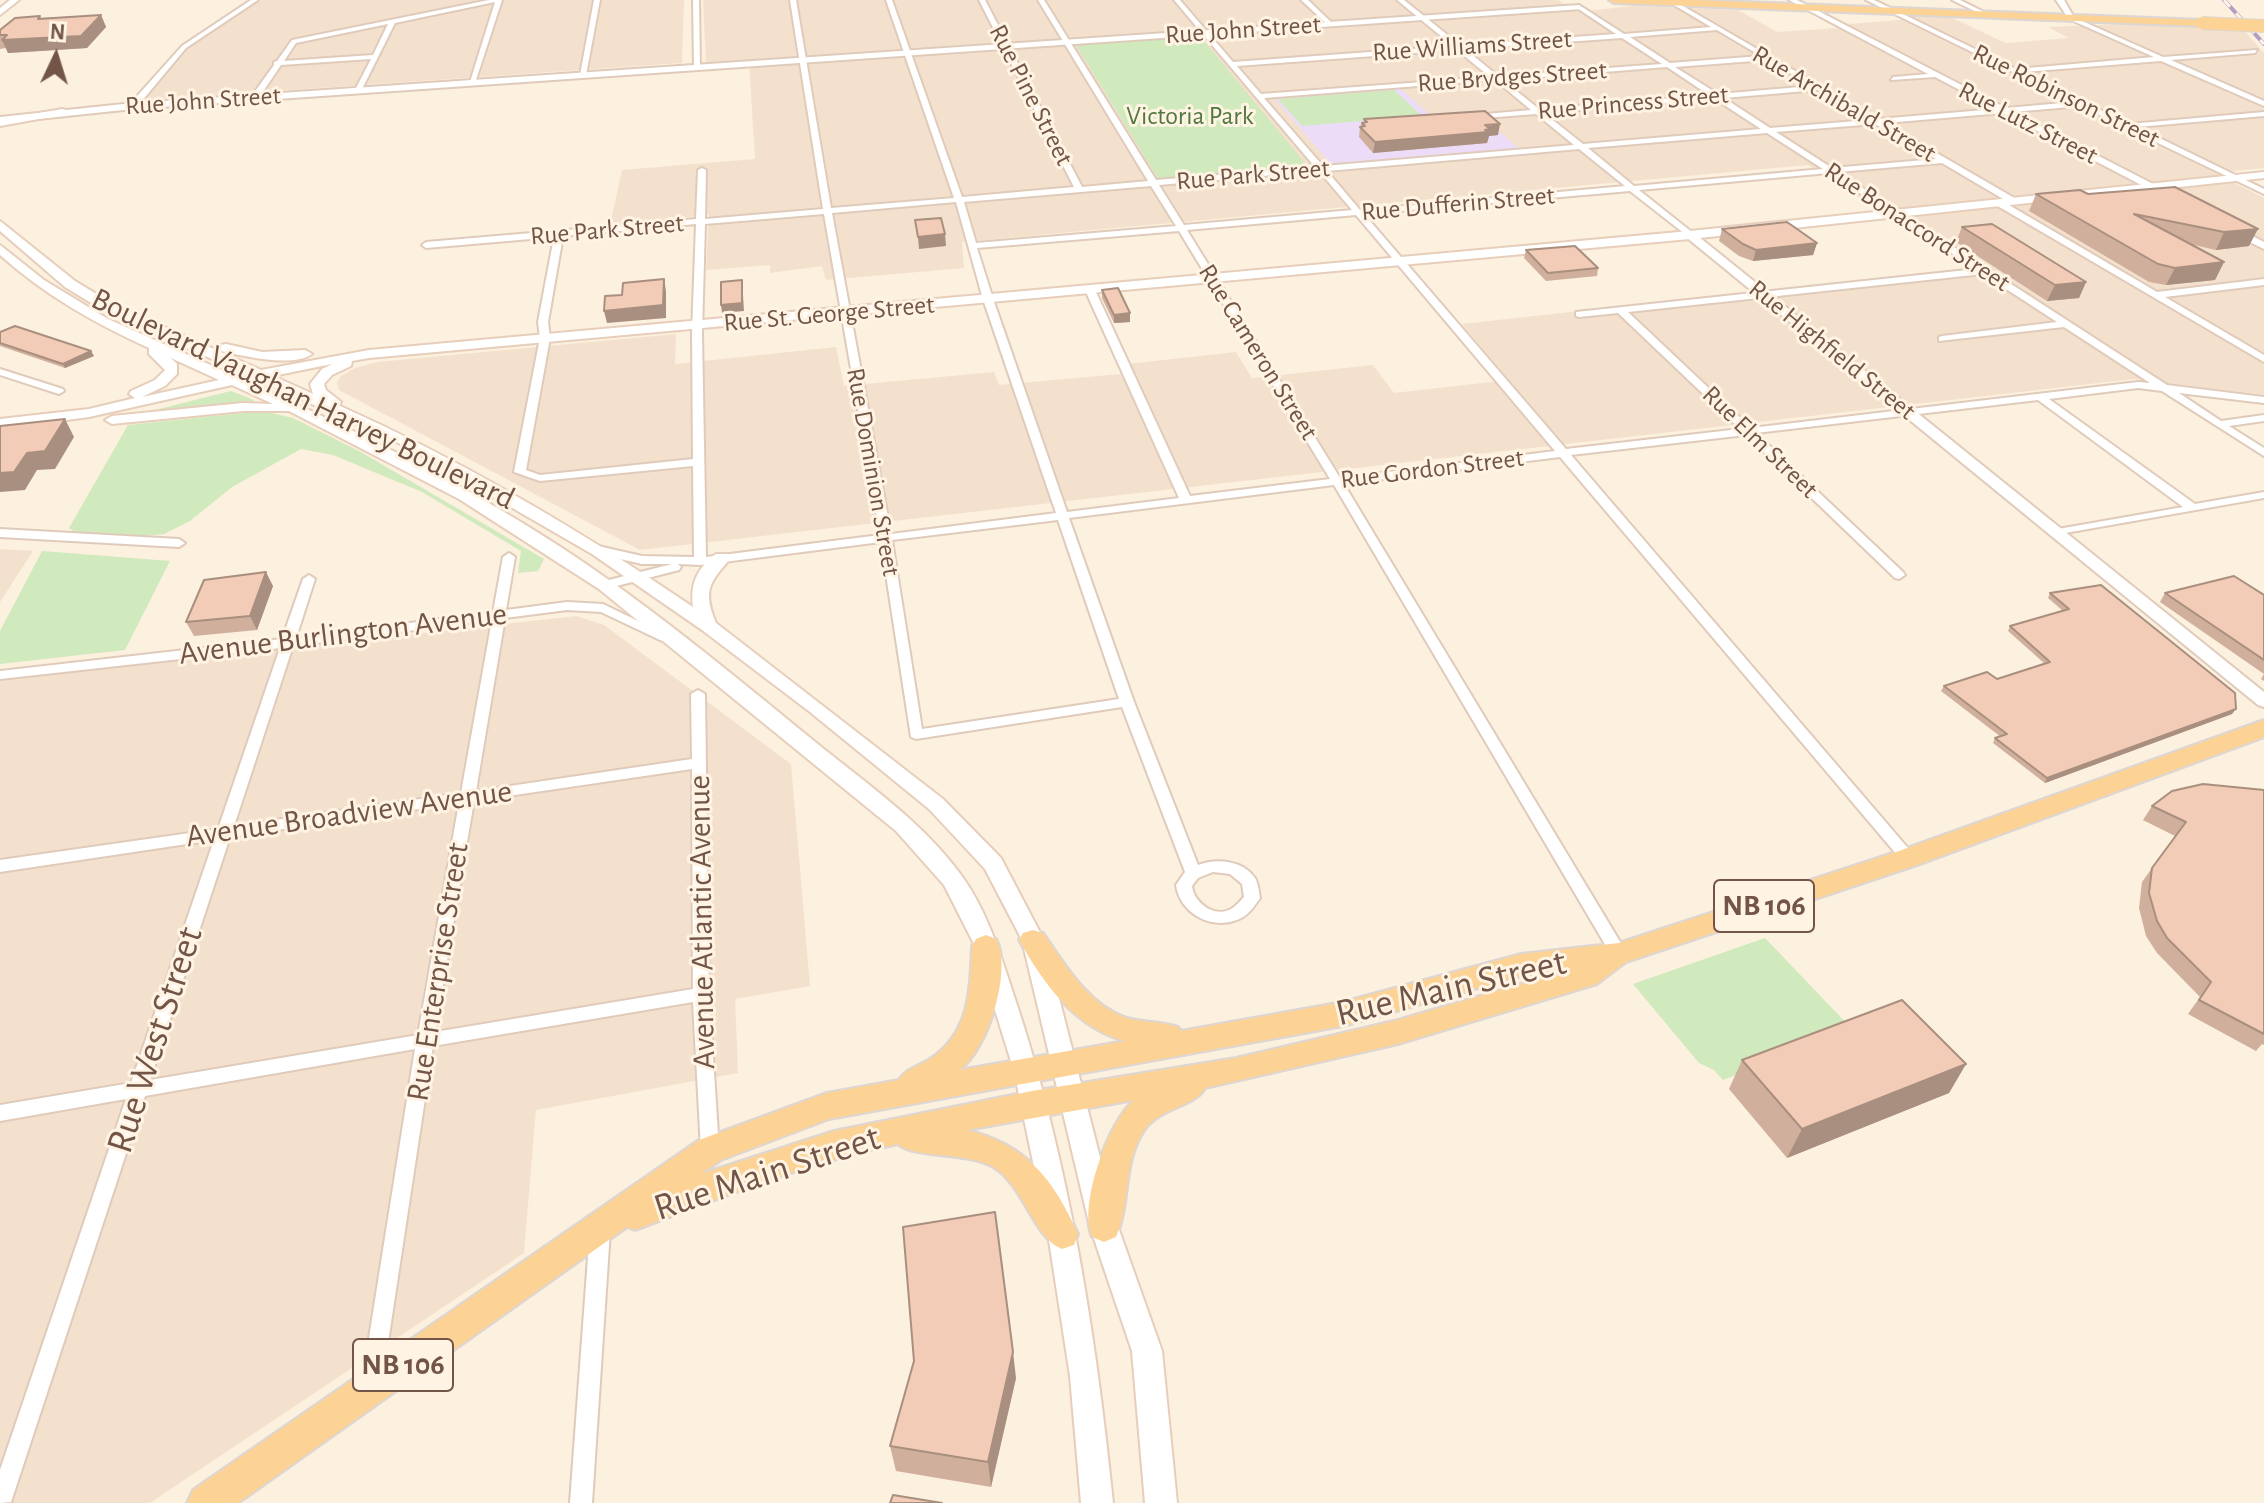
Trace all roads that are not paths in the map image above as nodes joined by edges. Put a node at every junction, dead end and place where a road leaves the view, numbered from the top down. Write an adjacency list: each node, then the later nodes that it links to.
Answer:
1 (15, 0): 21 (main road)
2 (255, 0): 58 (street)
3 (499, 0): 26 (street); 50 (street)
4 (597, 0): 46 (street)
5 (696, 0): 44 (street)
6 (793, 0): 40 (street, Rue Dominion Street)
7 (889, 0): 36 (street)
8 (982, 0): 33 (street, Rue Pine Street)
9 (1041, 0): 32 (street, Rue Cameron Street)
10 (1177, 0): 30 (street)
11 (1304, 0): 27 (street)
12 (1400, 0): 24 (street, Rue Highfield Street)
13 (1614, 0): 18 (main road)
14 (1792, 0): 20 (street, Rue Lutz Street)
15 (1869, 0): 22 (street, Rue Robinson Street)
16 (1955, 0): 23 (street)
17 (2060, 0): 25 (street)
18 (1672, 2): 20 (main road); 29 (street, Rue Archibald Street)
19 (1576, 3): 24 (street, Rue John Street); 31 (street, Rue Bonaccord Street)
20 (1810, 9): 22 (main road); 47 (street, Rue Lutz Street)
21 (0, 12)
22 (1894, 12): 23 (main road); 45 (street, Rue Robinson Street)
23 (1987, 15): 25 (main road)
24 (1422, 18): 27 (street, Rue John Street); 34 (street, Rue Highfield Street)
25 (2073, 19): 28 (main road, bridge); 39 (street)
26 (393, 21): 37 (street); 41 (street)
27 (1330, 24): 30 (street, Rue John Street)
28 (2264, 26)
29 (1715, 29): 31 (street, Rue Williams Street); 38 (street, Rue Archibald Street)
30 (1205, 33): 32 (street, Rue John Street); 42 (street)
31 (1623, 35): 34 (street, Rue Williams Street); 43 (street, Rue Bonaccord Street)
32 (1068, 42): 33 (street, Rue John Street); 75 (street, Rue Cameron Street)
33 (1007, 46): 36 (street, Rue John Street); 78 (street, Rue Pine Street)
34 (1454, 47): 42 (street, Rue Williams Street); 48 (street, Rue Highfield Street)
35 (2255, 51): 39 (street)
36 (908, 53): 40 (street, Rue John Street); 81 (street)
37 (376, 57): 41 (street); 52 (street)
38 (1766, 58): 43 (street, Rue Brydges Street); 51 (street, Rue Archibald Street)
39 (2157, 58): 45 (street); 57 (street)
40 (804, 60): 44 (street, Rue John Street); 84 (street, Rue Dominion Street)
41 (276, 63): 55 (street)
42 (1230, 64): 53 (street)
43 (1669, 65): 48 (street, Rue Brydges Street); 54 (street, Rue Bonaccord Street)
44 (697, 67): 46 (street, Rue John Street)
45 (2015, 71): 56 (street, Rue Robinson Street)
46 (583, 75): 50 (street, Rue John Street)
47 (1936, 75): 49 (street); 60 (street, Rue Lutz Street)
48 (1494, 78): 53 (street, Rue Brydges Street); 59 (street, Rue Highfield Street)
49 (1893, 79)
50 (473, 82): 52 (street, Rue John Street)
51 (1818, 88): 54 (street, Rue Princess Street); 65 (street, Rue Archibald Street)
52 (359, 90): 55 (street, Rue John Street)
53 (1258, 96): 71 (street)
54 (1717, 96): 59 (street, Rue Princess Street); 67 (street, Rue Bonaccord Street)
55 (255, 97): 58 (street, Rue John Street)
56 (2080, 104): 60 (street, Rue Park Street); 66 (street, Rue Robinson Street)
57 (2264, 104)
58 (133, 106): 61 (street, Rue John Street)
59 (1537, 111): 63 (street, Rue Princess Street); 68 (street, Rue Highfield Street)
60 (2004, 111): 65 (street, Rue Park Street); 76 (street, Rue Lutz Street)
61 (62, 112): 64 (main road)
62 (2264, 114): 66 (street)
63 (1459, 117)
64 (0, 120)
65 (1875, 122): 67 (street, Rue Park Street); 69 (street, Rue Archibald Street)
66 (2127, 126): 74 (street, Rue Robinson Street)
67 (1769, 131): 68 (street, Rue Park Street); 72 (street, Rue Bonaccord Street)
68 (1583, 147): 71 (street, Rue Park Street); 77 (street, Rue Highfield Street)
69 (1941, 161): 72 (street, Rue Dufferin Street); 82 (street, Rue Archibald Street)
70 (702, 170): 88 (street)
71 (1320, 170): 75 (street, Rue Park Street); 85 (street)
72 (1830, 171): 77 (street, Rue Dufferin Street); 86 (street, Rue Bonaccord Street)
73 (2264, 175): 74 (main road, Rue St. George Street)
74 (2234, 178): 76 (main road, Rue St. George Street); 79 (street, Rue Robinson Street)
75 (1153, 184): 78 (street, Rue Park Street); 90 (street, Rue Cameron Street)
76 (2152, 187): 80 (street, Rue Lutz Street); 82 (main road, Rue St. George Street)
77 (1632, 188): 85 (street, Rue Dufferin Street); 92 (street, Rue Highfield Street)
78 (1079, 189): 81 (street, Rue Park Street)
79 (2264, 192)
80 (2176, 199)
81 (959, 200): 84 (street, Rue Park Street); 94 (street)
82 (2013, 201): 83 (main road, Rue St. George Street)
83 (1999, 203): 86 (main road, Rue St. George Street); 102 (street)
84 (830, 211): 88 (street, Rue Park Street); 107 (street, Rue Dominion Street)
85 (1357, 213): 90 (street, Rue Dufferin Street); 97 (street)
86 (1896, 214): 92 (main road, Rue St. George Street); 98 (street, Rue Bonaccord Street)
87 (2215, 221): 95 (street)
88 (700, 222): 91 (street, Rue Park Street); 110 (street)
89 (0, 225): 106 (main road, Boulevard Vaughan Harvey Boulevard)
90 (1182, 228): 94 (street, Rue Dufferin Street); 99 (street, Rue Cameron Street)
91 (559, 234): 93 (street, Rue Park Street); 111 (street)
92 (1690, 235): 97 (main road, Rue St. George Street); 103 (street, Rue Highfield Street)
93 (426, 245)
94 (974, 246): 104 (street)
95 (2264, 246)
96 (0, 249): 113 (main road, Boulevard Vaughan Harvey Boulevard)
97 (1398, 262): 99 (main road, Rue St. George Street); 130 (street)
98 (1984, 271): 103 (street); 109 (street, Rue Bonaccord Street)
99 (1211, 279): 101 (main road, Rue St. George Street); 133 (street, Rue Cameron Street)
100 (2264, 282): 102 (street)
101 (1090, 290): 104 (main road, Rue St. George Street); 135 (street)
102 (2156, 295): 115 (street)
103 (1764, 297): 105 (street); 124 (street, Rue Highfield Street)
104 (988, 299): 107 (main road, Rue St. George Street); 137 (street)
105 (1621, 310): 108 (street); 129 (street, Rue Elm Street)
106 (120, 312): 114 (main road); 117 (main road, Boulevard Vaughan Harvey Boulevard)
107 (845, 312): 110 (main road, Rue St. George Street); 140 (street, Rue Dominion Street)
108 (1579, 314)
109 (2066, 324): 112 (street); 119 (street, Rue Bonaccord Street)
110 (697, 325): 111 (main road, Rue St. George Street); 132 (street)
111 (545, 338): 114 (main road, Rue St. George Street); 132 (street)
112 (1942, 339)
113 (145, 343): 118 (main road, Boulevard Vaughan Harvey Boulevard); 127 (main road)
114 (464, 345): 117 (main road, Rue St. George Street); 125 (main road)
115 (2264, 359)
116 (0, 372): 120 (street)
117 (261, 375): 118 (main road, Rue St. George Street); 125 (main road, Boulevard Vaughan Harvey Boulevard)
118 (232, 381): 123 (main road, Boulevard Vaughan Harvey Boulevard); 127 (main road, Rue St. George Street)
119 (2164, 387): 121 (street, Rue Gordon Street); 122 (street, Rue Gordon Street); 128 (street, Rue Bonaccord Street)
120 (59, 391)
121 (2039, 396): 124 (street, Rue Gordon Street); 136 (street)
122 (2264, 400)
123 (301, 411): 127 (main road); 149 (main road, Boulevard Vaughan Harvey Boulevard)
124 (1909, 412): 129 (street, Rue Gordon Street); 139 (street, Rue Highfield Street)
125 (356, 417): 142 (main road, Boulevard Vaughan Harvey Boulevard)
126 (2264, 418): 128 (street)
127 (0, 424)
128 (2219, 424): 131 (street, Rue Bonaccord Street)
129 (1750, 431): 130 (street, Rue Gordon Street); 146 (street, Rue Elm Street)
130 (1563, 453): 133 (street, Rue Gordon Street); 162 (street)
131 (2264, 453)
132 (698, 462): 145 (street)
133 (1337, 481): 135 (street, Rue Gordon Street); 167 (street, Rue Cameron Street)
134 (2264, 495): 136 (street)
135 (1186, 500): 137 (street, Rue Gordon Street)
136 (2191, 507): 139 (street)
137 (1065, 515): 140 (street, Rue Gordon Street); 157 (street)
138 (0, 533): 141 (street)
139 (2058, 533): 156 (street, Rue Highfield Street)
140 (886, 537): 144 (street, Rue Gordon Street); 157 (street, Rue Dominion Street)
141 (179, 543)
142 (598, 550): 145 (street, Rue Gordon Street); 147 (main road, Boulevard Vaughan Harvey Boulevard)
143 (509, 557): 150 (street, Rue Enterprise Street)
144 (722, 558): 145 (street, Rue Gordon Street); 151 (main road)
145 (700, 561): 147 (street, Rue Gordon Street)
146 (1899, 575)
147 (638, 576): 149 (street, Rue Gordon Street); 151 (main road, Boulevard Vaughan Harvey Boulevard)
148 (309, 579): 152 (street, Rue West Street)
149 (605, 585): 153 (main road, Boulevard Vaughan Harvey Boulevard)
150 (498, 615): 152 (street, Avenue Burlington Avenue); 153 (street, Avenue Burlington Avenue); 160 (street, Rue Enterprise Street)
151 (708, 626): 165 (main road, Boulevard Vaughan Harvey Boulevard)
152 (286, 643): 154 (street, Avenue Burlington Avenue); 161 (street, Rue West Street)
153 (679, 644): 166 (main road, Boulevard Vaughan Harvey Boulevard)
154 (0, 675)
155 (698, 694): 159 (street, Avenue Atlantic Avenue)
156 (2264, 701)
157 (1127, 702): 164 (street)
158 (2264, 728): 162 (main road, NB 106)
159 (699, 763): 160 (street, Avenue Broadview Avenue); 168 (street, Avenue Atlantic Avenue)
160 (467, 796): 161 (street, Avenue Broadview Avenue); 170 (street, Rue Enterprise Street)
161 (224, 833): 163 (street, Avenue Broadview Avenue); 174 (street, Rue West Street)
162 (1908, 858): 167 (main road, NB 106)
163 (0, 866)
164 (1193, 872)
165 (1033, 940): 169 (main road); 171 (main road, Boulevard Vaughan Harvey Boulevard)
166 (986, 946): 173 (main road, Boulevard Vaughan Harvey Boulevard); 176 (main road)
167 (1619, 954): 169 (main road, Rue Main Street / NB 106); 172 (main road, Rue Main Street / NB 106)
168 (701, 994): 170 (street); 180 (street, Avenue Atlantic Avenue)
169 (1223, 1037): 171 (main road, Rue Main Street / NB 106)
170 (425, 1043): 174 (street); 184 (street, Rue Enterprise Street)
171 (1065, 1064): 173 (main road, Rue Main Street / NB 106); 175 (main road, Boulevard Vaughan Harvey Boulevard)
172 (1236, 1070): 175 (main road, Rue Main Street / NB 106); 181 (main road)
173 (1026, 1071): 176 (main road, Rue Main Street / NB 106); 177 (main road, Boulevard Vaughan Harvey Boulevard)
174 (139, 1089): 178 (street); 185 (street, Rue West Street)
175 (1072, 1097): 177 (main road, Rue Main Street / NB 106); 181 (main road, Boulevard Vaughan Harvey Boulevard)
176 (871, 1098): 180 (main road, Rue Main Street / NB 106)
177 (1032, 1104): 179 (main road, Rue Main Street / NB 106); 183 (main road, Boulevard Vaughan Harvey Boulevard)
178 (0, 1113)
179 (872, 1136): 182 (main road, Rue Main Street / NB 106); 183 (main road)
180 (710, 1150): 182 (main road, Rue Main Street / NB 106)
181 (1104, 1227): 189 (main road, Boulevard Vaughan Harvey Boulevard)
182 (600, 1230): 184 (main road, Rue Main Street / NB 106); 187 (street)
183 (1062, 1234): 188 (main road, Boulevard Vaughan Harvey Boulevard)
184 (371, 1387): 186 (main road, Rue Main Street / NB 106)
185 (0, 1502)
186 (206, 1503)
187 (581, 1503)
188 (1097, 1503)
189 (1161, 1503)

